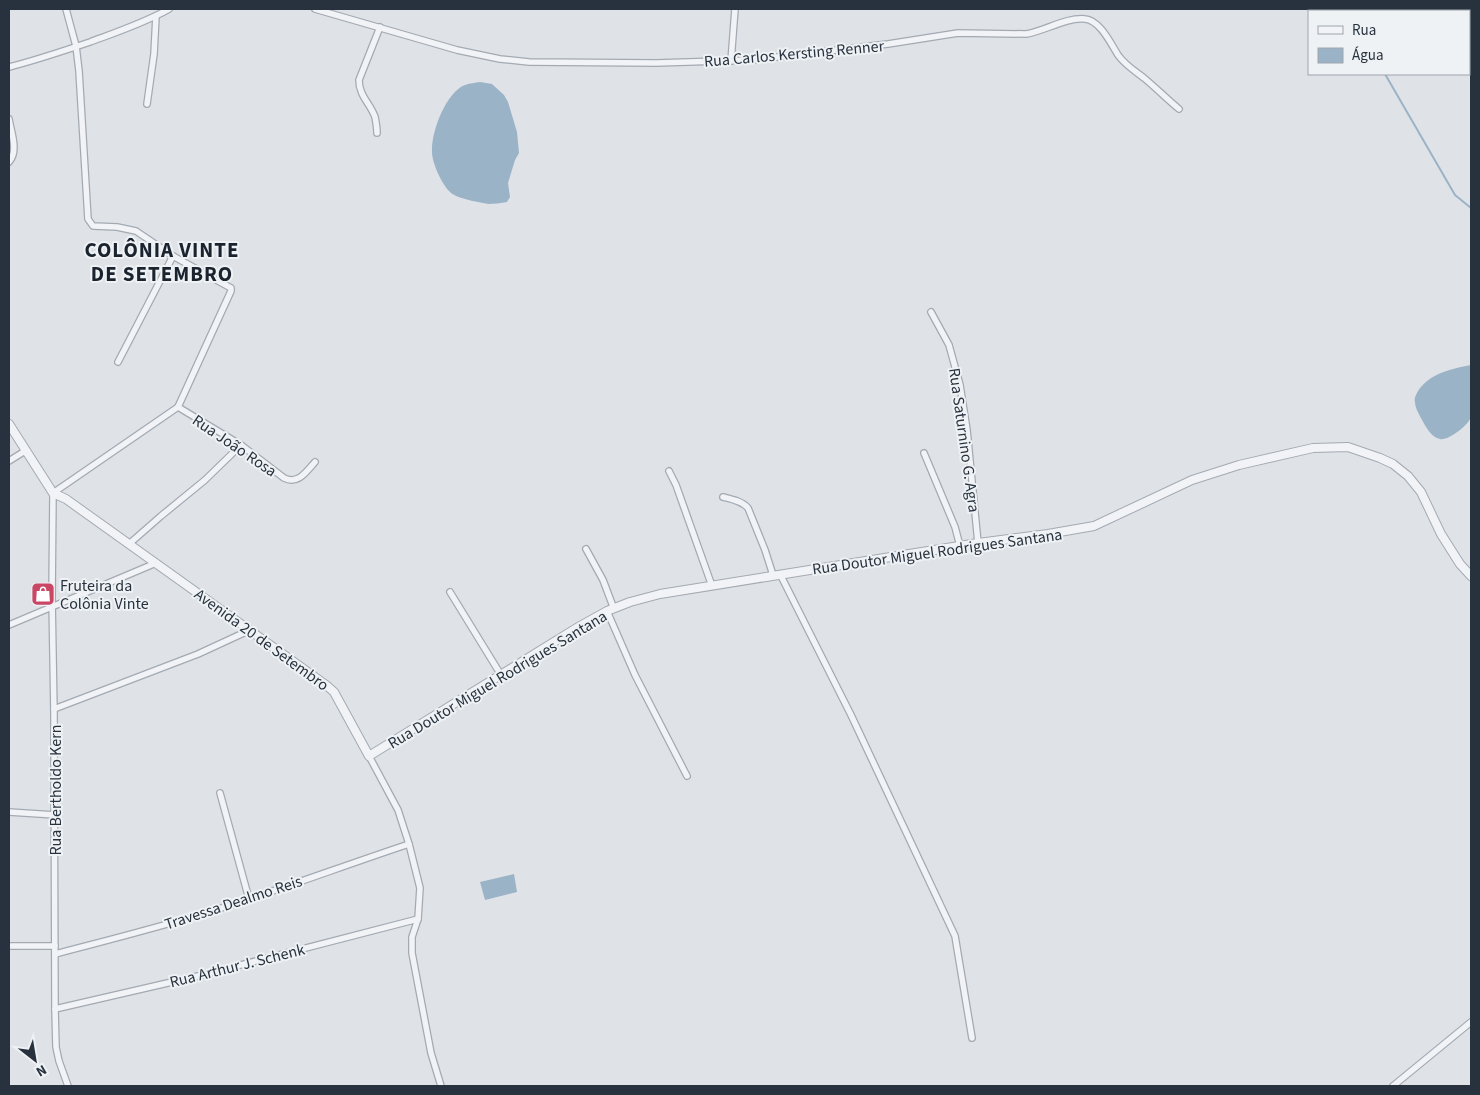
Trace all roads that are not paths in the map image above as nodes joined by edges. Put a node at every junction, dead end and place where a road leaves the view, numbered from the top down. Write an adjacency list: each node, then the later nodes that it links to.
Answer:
1 (66, 9): 7 (street)
2 (169, 9): 5 (street)
3 (315, 9): 6 (street, Rua Carlos Kersting Renner)
4 (735, 9): 8 (street)
5 (156, 16): 7 (street); 10 (street)
6 (380, 28): 8 (street, Rua Carlos Kersting Renner); 13 (street)
7 (76, 46): 9 (street); 15 (street)
8 (731, 61): 11 (street, Rua Carlos Kersting Renner)
9 (9, 67)
10 (147, 104)
11 (1179, 109)
12 (9, 119): 14 (street)
13 (378, 133)
14 (9, 162)
15 (173, 256): 17 (street); 18 (street)
16 (931, 312): 28 (street, Rua Saturnino G. Agra)
17 (118, 362)
18 (178, 407): 20 (street, Rua João Rosa); 26 (street)
19 (9, 424): 21 (street, Avenida 20 de Setembro)
20 (240, 446): 24 (street, Rua João Rosa); 29 (street)
21 (25, 451): 23 (street); 26 (street, Avenida 20 de Setembro)
22 (924, 453): 30 (street)
23 (9, 461)
24 (315, 462)
25 (669, 471): 35 (street)
26 (53, 493): 29 (street, Avenida 20 de Setembro); 37 (street, Rua Bertholdo Kern)
27 (723, 497): 33 (street)
28 (978, 543): 30 (street, Rua Doutor Miguel Rodrigues Santana); 34 (street, Rua Doutor Miguel Rodrigues Santana)
29 (129, 544): 32 (street, Avenida 20 de Setembro)
30 (960, 546): 33 (street, Rua Doutor Miguel Rodrigues Santana)
31 (586, 549): 38 (street)
32 (156, 563): 37 (street); 40 (street, Avenida 20 de Setembro)
33 (776, 575): 35 (street, Rua Doutor Miguel Rodrigues Santana); 56 (street)
34 (1471, 576)
35 (712, 586): 38 (street, Rua Doutor Miguel Rodrigues Santana)
36 (450, 592): 41 (street)
37 (52, 607): 39 (street); 42 (street, Rua Bertholdo Kern)
38 (611, 610): 41 (street, Rua Doutor Miguel Rodrigues Santana); 44 (street)
39 (9, 625)
40 (250, 630): 42 (street); 43 (street, Avenida 20 de Setembro)
41 (501, 675): 43 (street, Rua Doutor Miguel Rodrigues Santana)
42 (54, 709): 47 (street, Rua Bertholdo Kern)
43 (369, 756): 48 (street, Avenida 20 de Setembro)
44 (687, 776)
45 (220, 793): 49 (street)
46 (9, 812): 47 (street)
47 (55, 815): 52 (street, Rua Bertholdo Kern)
48 (410, 844): 49 (street, Travessa Dealmo Reis); 50 (street, Avenida 20 de Setembro)
49 (250, 899): 53 (street, Travessa Dealmo Reis)
50 (418, 919): 54 (street, Rua Arthur J. Schenk); 58 (street, Avenida 20 de Setembro)
51 (9, 946): 52 (street)
52 (55, 946): 53 (street, Rua Bertholdo Kern)
53 (55, 954): 54 (street, Rua Bertholdo Kern)
54 (55, 1009): 57 (street, Rua Bertholdo Kern)
55 (1471, 1022): 59 (street)
56 (972, 1038)
57 (68, 1086)
58 (441, 1086)
59 (1393, 1086)

